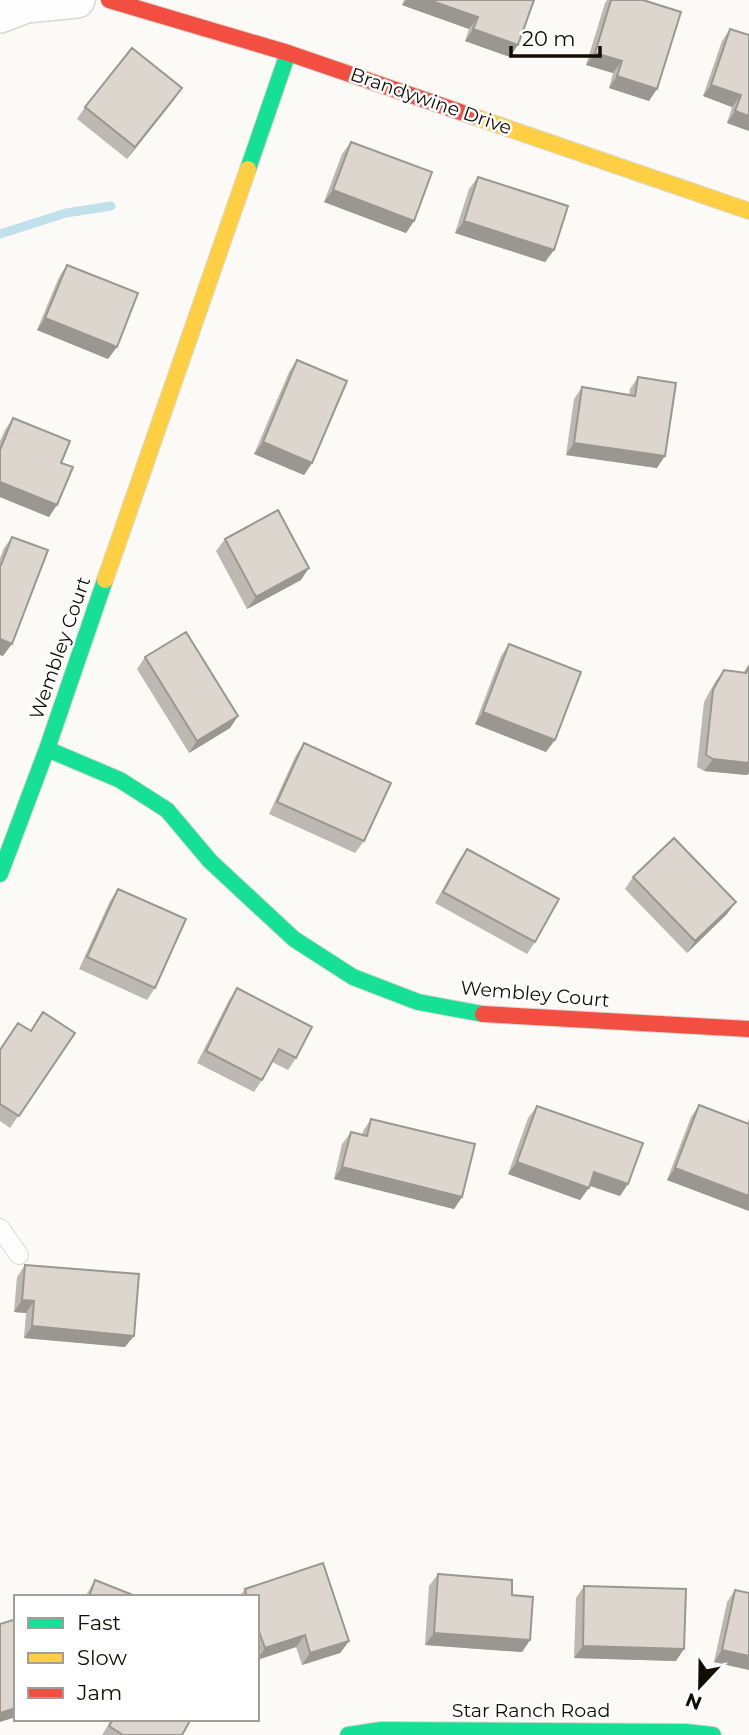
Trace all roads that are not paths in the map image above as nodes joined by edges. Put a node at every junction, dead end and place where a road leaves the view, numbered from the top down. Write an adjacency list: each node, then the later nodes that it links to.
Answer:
1 (77, 0): 3 (street)
2 (109, 0): 4 (street, Brandywine Drive)
3 (0, 15)
4 (288, 53): 5 (street, Brandywine Drive); 6 (street, Wembley Court)
5 (749, 211)
6 (47, 748): 7 (street); 8 (street, Wembley Court)
7 (0, 874)
8 (749, 1029)
9 (0, 1228): 10 (lane)
10 (19, 1255)
11 (348, 1735): 12 (street, Star Ranch Road)
12 (713, 1735)

